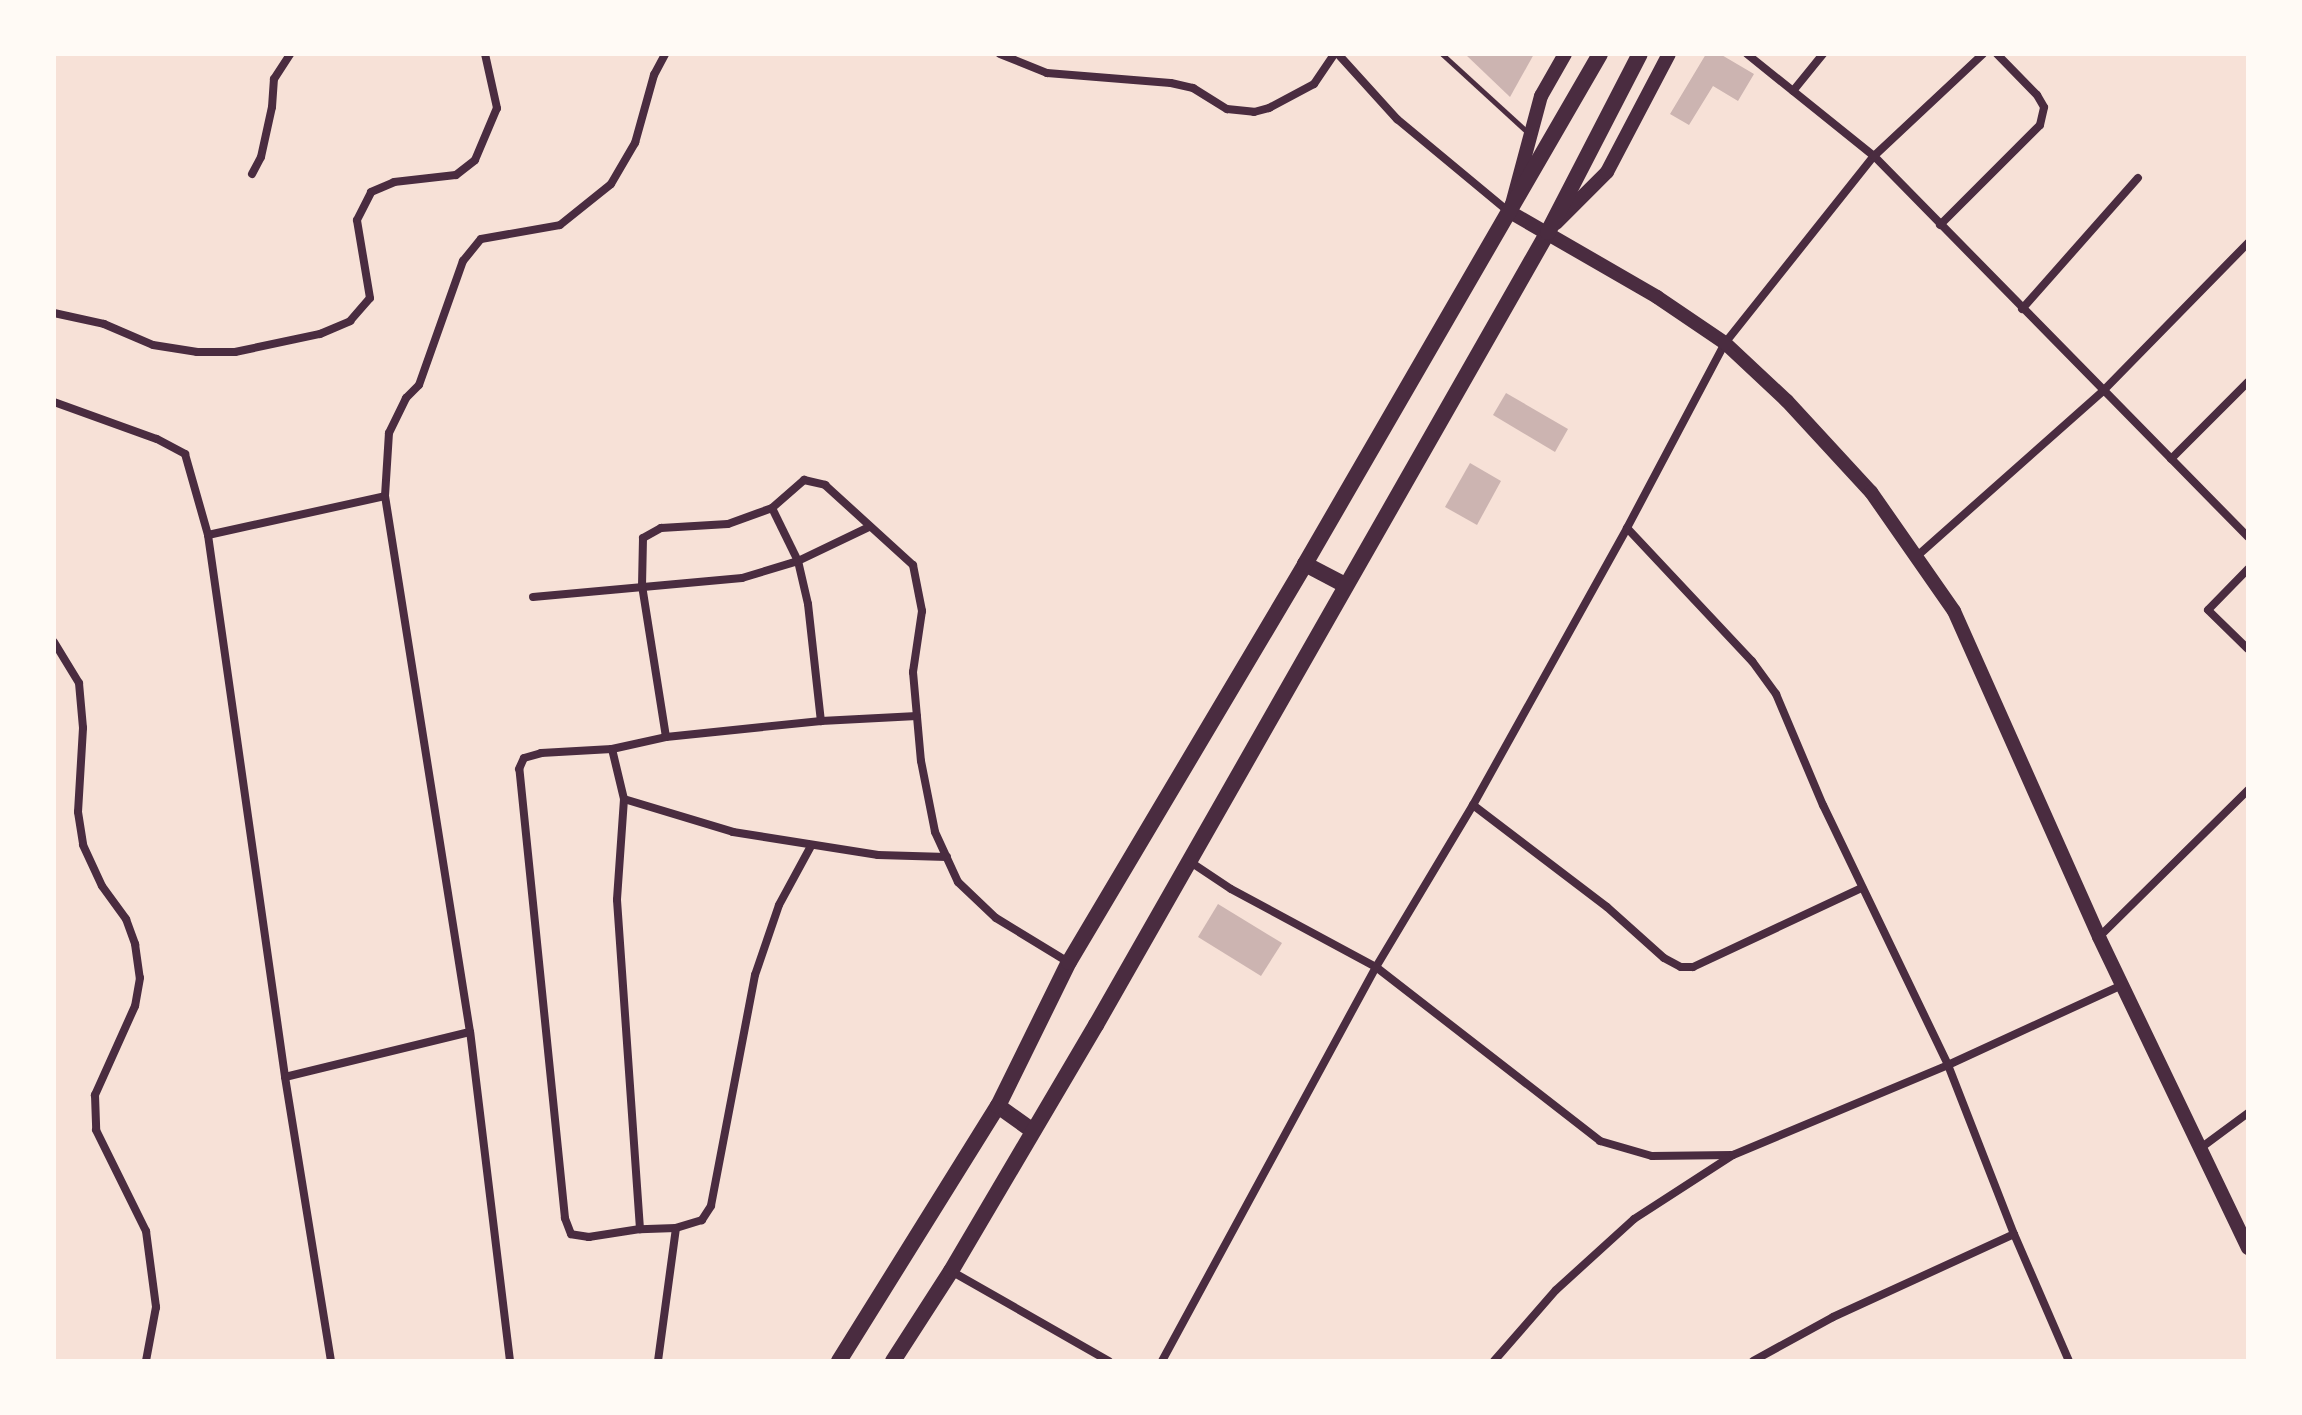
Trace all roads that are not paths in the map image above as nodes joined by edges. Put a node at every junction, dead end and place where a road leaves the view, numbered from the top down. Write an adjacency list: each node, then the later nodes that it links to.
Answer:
1 (290, 54): 18 (street)
2 (485, 54): 25 (street)
3 (665, 54): 31 (street)
4 (1000, 54): 5 (street)
5 (1336, 54): 20 (street)
6 (1442, 54): 16 (lane)
7 (1565, 54): 16 (street)
8 (1600, 54): 20 (main road)
9 (1640, 54): 22 (main road)
10 (1669, 54): 22 (street)
11 (1747, 54): 15 (street)
12 (1823, 54): 15 (street)
13 (1983, 54): 17 (street)
14 (1997, 54): 21 (street)
15 (1793, 91): 17 (street)
16 (1531, 136): 20 (street)
17 (1874, 156): 21 (street); 26 (street)
18 (252, 174)
19 (2138, 178): 24 (street)
20 (1510, 212): 22 (street); 39 (main road)
21 (1940, 225): 24 (street)
22 (1548, 232): 26 (street); 41 (main road)
23 (2248, 243): 28 (street)
24 (2022, 309): 28 (street)
25 (54, 313)
26 (1725, 343): 34 (street); 37 (street)
27 (2248, 382): 30 (street)
28 (2102, 392): 30 (street); 37 (street)
29 (54, 402): 35 (street)
30 (2171, 459): 36 (street)
31 (385, 496): 35 (street); 61 (street)
32 (772, 508): 33 (street); 38 (street); 42 (street)
33 (869, 527): 38 (street); 46 (street)
34 (1627, 528): 52 (street); 56 (street)
35 (208, 535): 63 (street)
36 (2248, 537)
37 (1916, 557): 57 (street)
38 (798, 561): 42 (street); 47 (street)
39 (1305, 564): 41 (main road); 58 (main road)
40 (2248, 569): 45 (street)
41 (1345, 585): 55 (main road)
42 (642, 586): 43 (street); 48 (street)
43 (533, 597)
44 (54, 642): 74 (street)
45 (2248, 649)
46 (917, 716): 47 (street); 54 (street)
47 (821, 721): 48 (street)
48 (666, 737): 49 (street)
49 (612, 749): 51 (street); 70 (street)
50 (2248, 790): 57 (street)
51 (624, 799): 53 (street); 70 (street)
52 (1473, 805): 56 (street); 59 (street)
53 (811, 846): 54 (street); 69 (street)
54 (947, 857): 58 (street)
55 (1189, 861): 59 (street); 66 (main road)
56 (1862, 888): 62 (street)
57 (2099, 937): 60 (street)
58 (1069, 962): 64 (main road)
59 (1376, 967): 68 (street); 81 (street)
60 (2122, 985): 62 (street); 67 (street)
61 (470, 1032): 63 (street); 76 (street)
62 (1948, 1065): 68 (street); 71 (street)
63 (285, 1077): 75 (street)
64 (998, 1106): 66 (main road); 78 (main road)
65 (2248, 1113): 67 (street)
66 (1033, 1131): 73 (main road)
67 (2202, 1147): 72 (street)
68 (1733, 1155): 82 (street)
69 (676, 1228): 70 (street); 77 (street)
70 (640, 1229)
71 (2014, 1234): 83 (street); 84 (street)
72 (2248, 1248)
73 (951, 1271): 79 (main road); 80 (street)
74 (146, 1361)
75 (331, 1361)
76 (510, 1361)
77 (658, 1361)
78 (839, 1361)
79 (893, 1361)
80 (1109, 1361)
81 (1162, 1361)
82 (1494, 1361)
83 (1753, 1361)
84 (2069, 1361)

